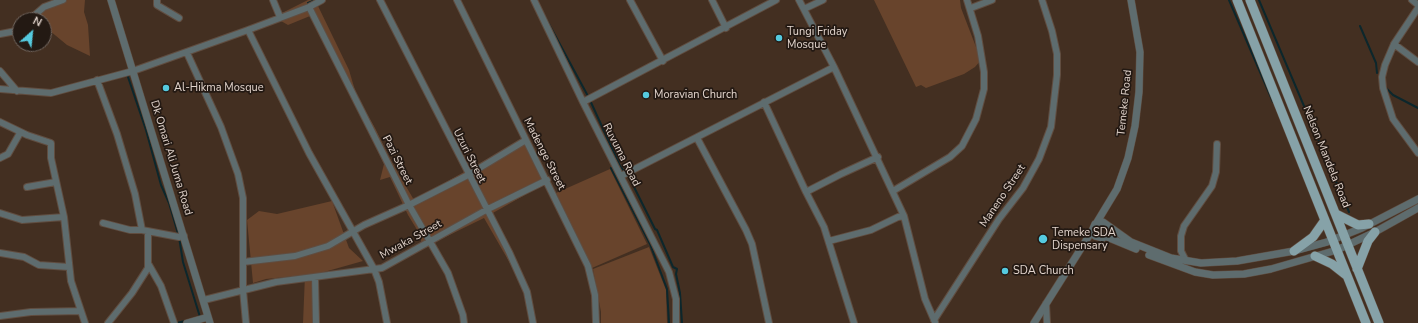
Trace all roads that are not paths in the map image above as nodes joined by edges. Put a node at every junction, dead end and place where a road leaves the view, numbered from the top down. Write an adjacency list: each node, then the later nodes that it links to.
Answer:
1 (63, 0): 25 (street)
2 (111, 0): 38 (street, Dk Omari Ali Juma Road)
3 (157, 0): 27 (street)
4 (273, 0): 26 (street)
5 (322, 0): 21 (street)
6 (380, 0): 52 (street, Uzuri Street)
7 (457, 0): 47 (street, Madenge Street)
8 (534, 0): 42 (street, Ruvuma Road)
9 (630, 0): 34 (street)
10 (712, 0): 28 (street)
11 (776, 0): 28 (street)
12 (799, 0): 24 (street)
13 (823, 0): 24 (street)
14 (967, 0): 23 (street)
15 (992, 0): 23 (street)
16 (1042, 0): 104 (street, Maneno Street)
17 (1130, 0): 60 (street, Temeke Road)
18 (1237, 0): 68 (main road)
19 (1250, 0): 65 (main road, Nelson Mandela Road)
20 (1412, 0): 22 (street)
21 (309, 7): 26 (street); 61 (street, Pazi Street)
22 (1418, 7): 32 (street)
23 (971, 8): 57 (street)
24 (804, 9): 36 (street)
25 (38, 12)
26 (280, 17): 29 (street)
27 (179, 18)
28 (726, 28): 34 (street)
29 (248, 30): 33 (street); 75 (street)
30 (12, 32): 31 (street)
31 (0, 34)
32 (1394, 44): 35 (street); 49 (street)
33 (187, 53): 38 (street); 91 (street)
34 (662, 61): 42 (street)
35 (1418, 62)
36 (834, 67): 43 (street); 50 (street)
37 (0, 71): 41 (street)
38 (133, 71): 39 (street); 78 (street, Dk Omari Ali Juma Road)
39 (97, 80): 41 (street); 73 (street)
40 (0, 89): 41 (street)
41 (17, 91)
42 (583, 102): 53 (street, Ruvuma Road)
43 (764, 102): 46 (street); 58 (street)
44 (0, 122): 45 (street)
45 (20, 133): 51 (street); 55 (street)
46 (697, 138): 53 (street); 116 (street)
47 (526, 140): 52 (street); 54 (street, Madenge Street)
48 (1217, 144): 90 (street)
49 (1418, 153)
50 (878, 157): 57 (street); 58 (street)
51 (0, 158)
52 (468, 175): 61 (street); 63 (street, Uzuri Street)
53 (621, 176): 115 (street, Ruvuma Road)
54 (547, 180): 63 (street, Mwaka Street); 114 (street, Madenge Street)
55 (56, 182): 56 (street); 67 (street)
56 (27, 187)
57 (893, 191): 66 (street)
58 (806, 192): 82 (street)
59 (1418, 199): 71 (street)
60 (1109, 204): 69 (street); 72 (street)
61 (409, 205): 75 (street); 83 (street, Pazi Street)
62 (1418, 208): 76 (street)
63 (486, 210): 83 (street, Mwaka Street); 113 (street, Uzuri Street)
64 (0, 213): 67 (street)
65 (1336, 214): 71 (main road); 77 (main road, Nelson Mandela Road)
66 (904, 216): 82 (street); 104 (street)
67 (64, 217): 93 (street)
68 (1326, 220): 81 (main road); 87 (main road)
69 (1097, 222): 72 (street); 74 (street)
70 (104, 223): 73 (street)
71 (1369, 224): 77 (street)
72 (1108, 226): 79 (street); 90 (street)
73 (145, 231): 78 (street); 92 (street)
74 (1092, 231): 80 (street); 85 (street)
75 (352, 232): 91 (street); 94 (street)
76 (1374, 232): 84 (street); 95 (main road)
77 (1344, 235): 81 (street); 84 (main road, Nelson Mandela Road)
78 (184, 236): 99 (street, Dk Omari Ali Juma Road)
79 (1107, 237): 80 (street); 89 (street)
80 (1098, 238): 85 (street)
81 (1334, 240): 86 (main road); 87 (street)
82 (829, 241): 117 (street)
83 (430, 242): 94 (street, Mwaka Street); 112 (street, Pazi Street)
84 (1348, 246): 86 (street); 95 (main road, Nelson Mandela Road)
85 (1083, 247): 100 (street)
86 (1337, 250): 89 (street); 96 (main road)
87 (1294, 251): 90 (street)
88 (0, 252): 93 (street)
89 (1315, 256): 96 (main road)
90 (1186, 261)
91 (243, 262): 98 (street)
92 (149, 265): 106 (street); 107 (street)
93 (69, 267): 101 (street)
94 (374, 269): 97 (street, Mwaka Street); 111 (street)
95 (1357, 269): 121 (main road, Nelson Mandela Road)
96 (1346, 275): 120 (main road)
97 (315, 278): 98 (street, Mwaka Street); 110 (street)
98 (243, 290): 99 (street, Mwaka Street); 109 (street)
99 (204, 300): 103 (street, Dk Omari Ali Juma Road)
100 (1046, 304): 118 (street); 119 (street)
101 (81, 311): 102 (street); 105 (street)
102 (0, 316)
103 (209, 320): 108 (street)
104 (935, 322)
105 (85, 323)
106 (108, 323)
107 (174, 323)
108 (187, 323)
109 (246, 323)
110 (316, 323)
111 (387, 323)
112 (464, 323)
113 (533, 323)
114 (596, 323)
115 (676, 323)
116 (769, 323)
117 (854, 323)
118 (1034, 323)
119 (1047, 323)
120 (1366, 323)
121 (1379, 323)

